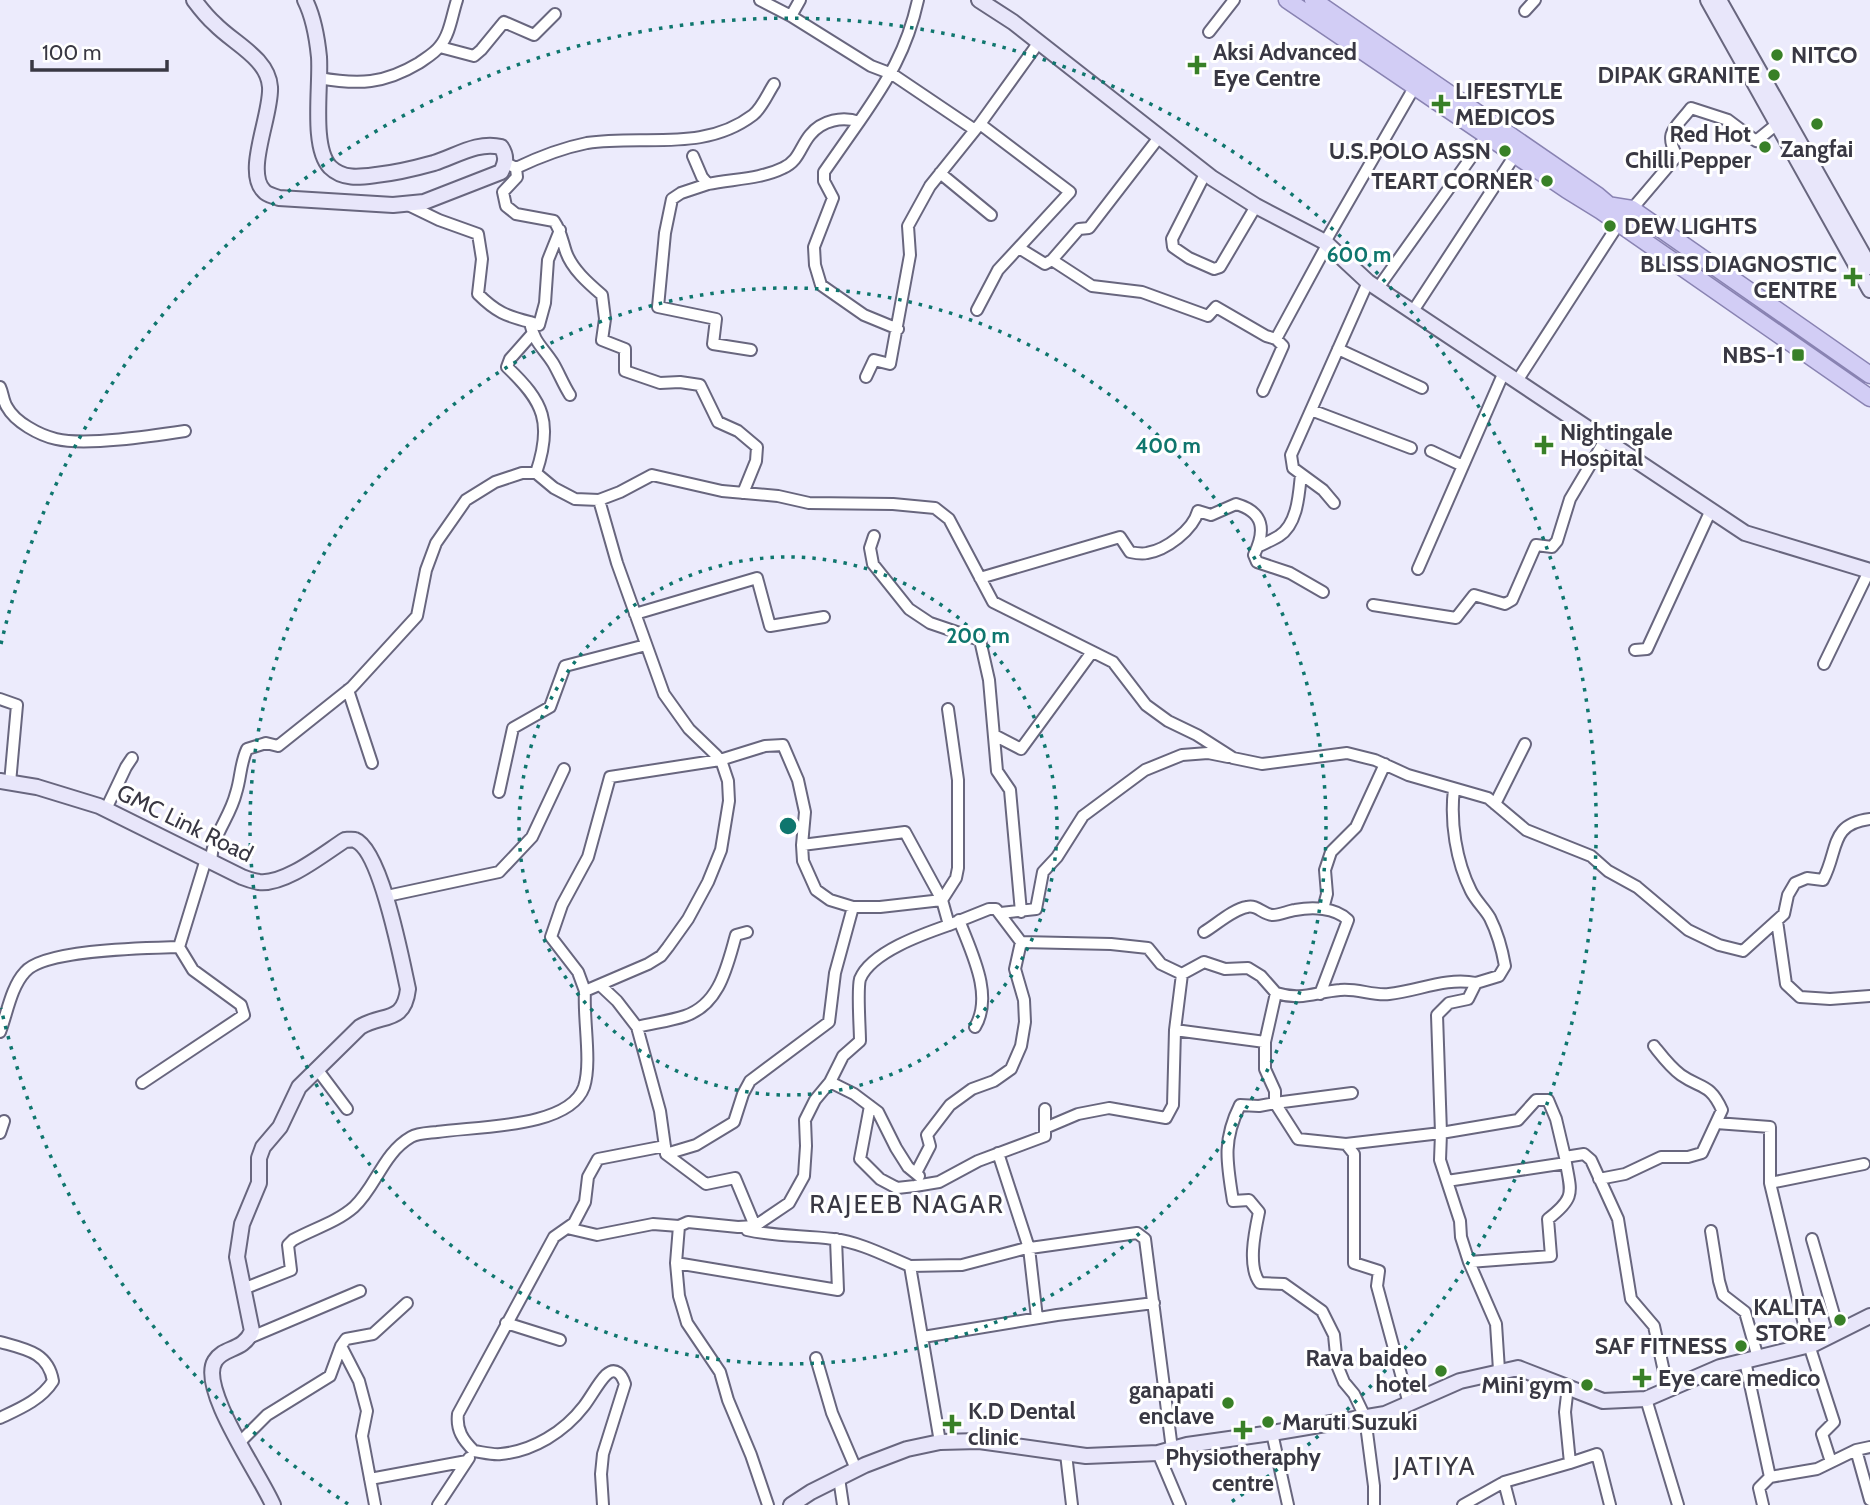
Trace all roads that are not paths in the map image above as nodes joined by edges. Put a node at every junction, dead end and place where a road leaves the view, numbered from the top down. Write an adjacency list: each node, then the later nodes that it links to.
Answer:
1 (194, 0): 36 (street)
2 (305, 0): 22 (street)
3 (457, 0): 20 (street)
4 (760, 0): 17 (street)
5 (800, 0): 17 (street)
6 (918, 0): 21 (street)
7 (979, 0): 19 (street)
8 (1234, 0): 18 (street)
9 (1287, 0): 24 (main road)
10 (1313, 0): 38 (main road)
11 (1535, 0): 15 (street)
12 (1708, 0): 26 (street)
13 (1719, 0): 46 (street)
14 (1730, 0): 44 (street)
15 (1525, 11)
16 (555, 14): 20 (street)
17 (791, 16): 21 (street)
18 (1209, 32)
19 (1039, 42): 27 (street); 29 (street)
20 (440, 47): 22 (street)
21 (892, 74): 25 (street); 27 (street)
22 (319, 78): 32 (street)
23 (774, 84): 32 (street)
24 (1415, 86): 28 (main road); 42 (street)
25 (859, 122): 35 (street); 52 (street)
26 (1777, 124): 40 (street); 48 (street)
27 (977, 127): 34 (street); 43 (street)
28 (1486, 135): 30 (main road); 47 (street)
29 (1160, 136): 33 (street); 45 (street)
30 (1515, 155): 38 (main road); 50 (street)
31 (693, 156): 35 (street)
32 (511, 166): 36 (street); 41 (street)
33 (1206, 172): 37 (street); 37 (street)
34 (940, 173): 39 (street); 52 (street)
35 (708, 184): 54 (street)
36 (406, 204): 51 (street)
37 (1256, 206): 42 (street)
38 (1604, 208): 40 (main road)
39 (991, 215)
40 (1623, 221): 57 (main road); 59 (street); 61 (main road); 65 (main road); 66 (main road)
41 (560, 230): 51 (street); 75 (street)
42 (1326, 243): 47 (street); 53 (street)
43 (1019, 248): 45 (street); 49 (street)
44 (1870, 251)
45 (1052, 260): 53 (street)
46 (1870, 267)
47 (1373, 285): 50 (street); 55 (street)
48 (1870, 290)
49 (977, 310)
50 (1413, 311): 56 (street)
51 (531, 328): 64 (street); 73 (street)
52 (898, 329): 58 (street)
53 (1276, 339): 63 (street)
54 (751, 349)
55 (1338, 349): 62 (street); 67 (street)
56 (1504, 372): 59 (street); 72 (street)
57 (1870, 375)
58 (866, 377)
59 (1517, 381): 69 (street)
60 (0, 387): 68 (street)
61 (1870, 387)
62 (1422, 388)
63 (1263, 391)
64 (569, 395)
65 (1870, 398)
66 (1870, 406)
67 (1311, 410): 70 (street); 74 (street)
68 (185, 431)
69 (1605, 440): 78 (street); 85 (street)
70 (1411, 448)
71 (1431, 451): 72 (street)
72 (1463, 466): 81 (street)
73 (536, 473): 76 (street); 92 (street)
74 (1301, 474): 77 (street); 80 (street)
75 (743, 493): 76 (street); 83 (street)
76 (599, 500): 86 (street)
77 (1334, 503)
78 (1711, 510): 82 (street); 89 (street)
79 (874, 536): 95 (street)
80 (1259, 546): 83 (street); 84 (street)
81 (1418, 569)
82 (1870, 570): 91 (street)
83 (980, 578): 90 (street)
84 (1323, 592)
85 (1373, 605)
86 (635, 614): 87 (street); 88 (street)
87 (824, 617)
88 (646, 645): 99 (street); 105 (street)
89 (1635, 650)
90 (1092, 652): 95 (street); 98 (street)
91 (1824, 664)
92 (348, 690): 100 (street); 110 (street)
93 (0, 699): 103 (street)
94 (948, 709): 112 (street)
95 (994, 735): 115 (street)
96 (1525, 744): 106 (street)
97 (132, 758): 107 (street)
98 (1233, 758): 101 (street); 115 (street)
99 (720, 760): 109 (street); 125 (street); 126 (street)
100 (372, 762)
101 (1385, 764): 104 (street); 114 (street)
102 (564, 769): 111 (street)
103 (5, 782): 107 (street, GMC Link Road)
104 (1454, 789): 106 (street); 124 (street)
105 (499, 792)
106 (1495, 804): 117 (street)
107 (106, 809): 110 (street, GMC Link Road)
108 (1870, 819): 117 (street)
109 (802, 845): 112 (street); 113 (street)
110 (209, 860): 111 (street, GMC Link Road); 122 (street)
111 (387, 896): 136 (street, GMC Link Road)
112 (942, 900): 113 (street); 118 (street)
113 (853, 907): 150 (street)
114 (1323, 909): 120 (street); 128 (street)
115 (1021, 912): 116 (street)
116 (1001, 913): 118 (street); 121 (street)
117 (1777, 921): 129 (street)
118 (954, 922): 131 (street); 137 (street)
119 (747, 932): 130 (street)
120 (1204, 932)
121 (1021, 942): 123 (street); 154 (street)
122 (179, 947): 133 (street); 138 (street)
123 (1182, 974): 127 (street); 132 (street)
124 (1476, 983): 128 (street); 148 (street)
125 (600, 985): 126 (street); 130 (street)
126 (585, 991): 170 (street)
127 (1276, 993): 128 (street); 134 (street)
128 (1320, 994)
129 (1870, 996)
130 (637, 1027): 150 (street)
131 (975, 1027)
132 (1175, 1030): 134 (street); 146 (street)
133 (0, 1032)
134 (1265, 1042): 140 (street)
135 (1654, 1045): 145 (street)
136 (317, 1069): 142 (street); 170 (street, GMC Link Road)
137 (830, 1082): 141 (street); 160 (street)
138 (142, 1083)
139 (1352, 1093): 140 (street)
140 (1275, 1103): 149 (street); 191 (street)
141 (870, 1106): 154 (street); 158 (street)
142 (347, 1109)
143 (1045, 1109): 146 (street)
144 (4, 1121): 147 (street)
145 (1716, 1124): 155 (street); 157 (street)
146 (1045, 1128): 151 (street)
147 (0, 1133)
148 (1441, 1133): 149 (street); 152 (street); 156 (street)
149 (1346, 1144): 190 (street)
150 (666, 1150): 160 (street); 162 (street)
151 (998, 1153): 158 (street); 166 (street)
152 (1565, 1160): 155 (street); 156 (street); 167 (street)
153 (1864, 1164): 157 (street)
154 (916, 1173): 158 (street)
155 (1599, 1180): 188 (street)
156 (1447, 1181): 167 (street)
157 (1770, 1183): 182 (street)
158 (928, 1184)
159 (679, 1226): 161 (street); 162 (street); 168 (street)
160 (755, 1226): 161 (street)
161 (738, 1227): 164 (street)
162 (566, 1228): 176 (street)
163 (1711, 1231): 185 (street)
164 (836, 1239): 168 (street); 169 (street)
165 (1812, 1239): 177 (street)
166 (1029, 1248): 169 (street); 173 (street); 175 (street)
167 (1469, 1262): 186 (street)
168 (676, 1264): 214 (street)
169 (910, 1266): 178 (street)
170 (243, 1289): 179 (street, GMC Link Road)
171 (360, 1291): 179 (street)
172 (407, 1303): 183 (street)
173 (1154, 1303): 175 (street); 199 (street)
174 (1870, 1316): 177 (street)
175 (1037, 1318): 178 (street)
176 (506, 1323): 180 (street); 198 (street)
177 (1839, 1332): 182 (street)
178 (923, 1337): 194 (street)
179 (249, 1338): 195 (street)
180 (560, 1340)
181 (0, 1342): 192 (street)
182 (1809, 1345): 185 (street); 202 (street)
183 (341, 1346): 195 (street); 207 (street)
184 (816, 1358): 204 (street)
185 (1752, 1359): 188 (street); 205 (street)
186 (1500, 1370): 187 (street); 190 (street)
187 (1568, 1386): 189 (street); 203 (street)
188 (1668, 1390): 189 (street)
189 (1646, 1399): 224 (street)
190 (1409, 1404): 191 (street)
191 (1365, 1417): 193 (street); 220 (street)
192 (0, 1418)
193 (1272, 1433): 199 (street); 219 (street)
194 (940, 1442): 200 (street); 204 (street)
195 (239, 1443): 210 (street)
196 (1870, 1447): 197 (street)
197 (1856, 1450): 202 (street); 209 (street)
198 (474, 1451): 201 (street); 213 (street)
199 (1165, 1451): 200 (street); 218 (street)
200 (1066, 1454): 217 (street)
201 (467, 1461): 207 (street); 212 (street)
202 (1831, 1462): 205 (street)
203 (1570, 1463): 208 (street); 223 (street)
204 (856, 1469): 206 (street)
205 (1770, 1477): 225 (street)
206 (839, 1478): 215 (street); 216 (street)
207 (370, 1479): 211 (street)
208 (1504, 1482): 221 (street); 222 (street)
209 (1870, 1500)
210 (273, 1505)
211 (375, 1505)
212 (438, 1505)
213 (603, 1505)
214 (768, 1505)
215 (791, 1505)
216 (844, 1505)
217 (1072, 1505)
218 (1180, 1505)
219 (1288, 1505)
220 (1374, 1505)
221 (1464, 1505)
222 (1510, 1505)
223 (1611, 1505)
224 (1678, 1505)
225 (1763, 1505)

